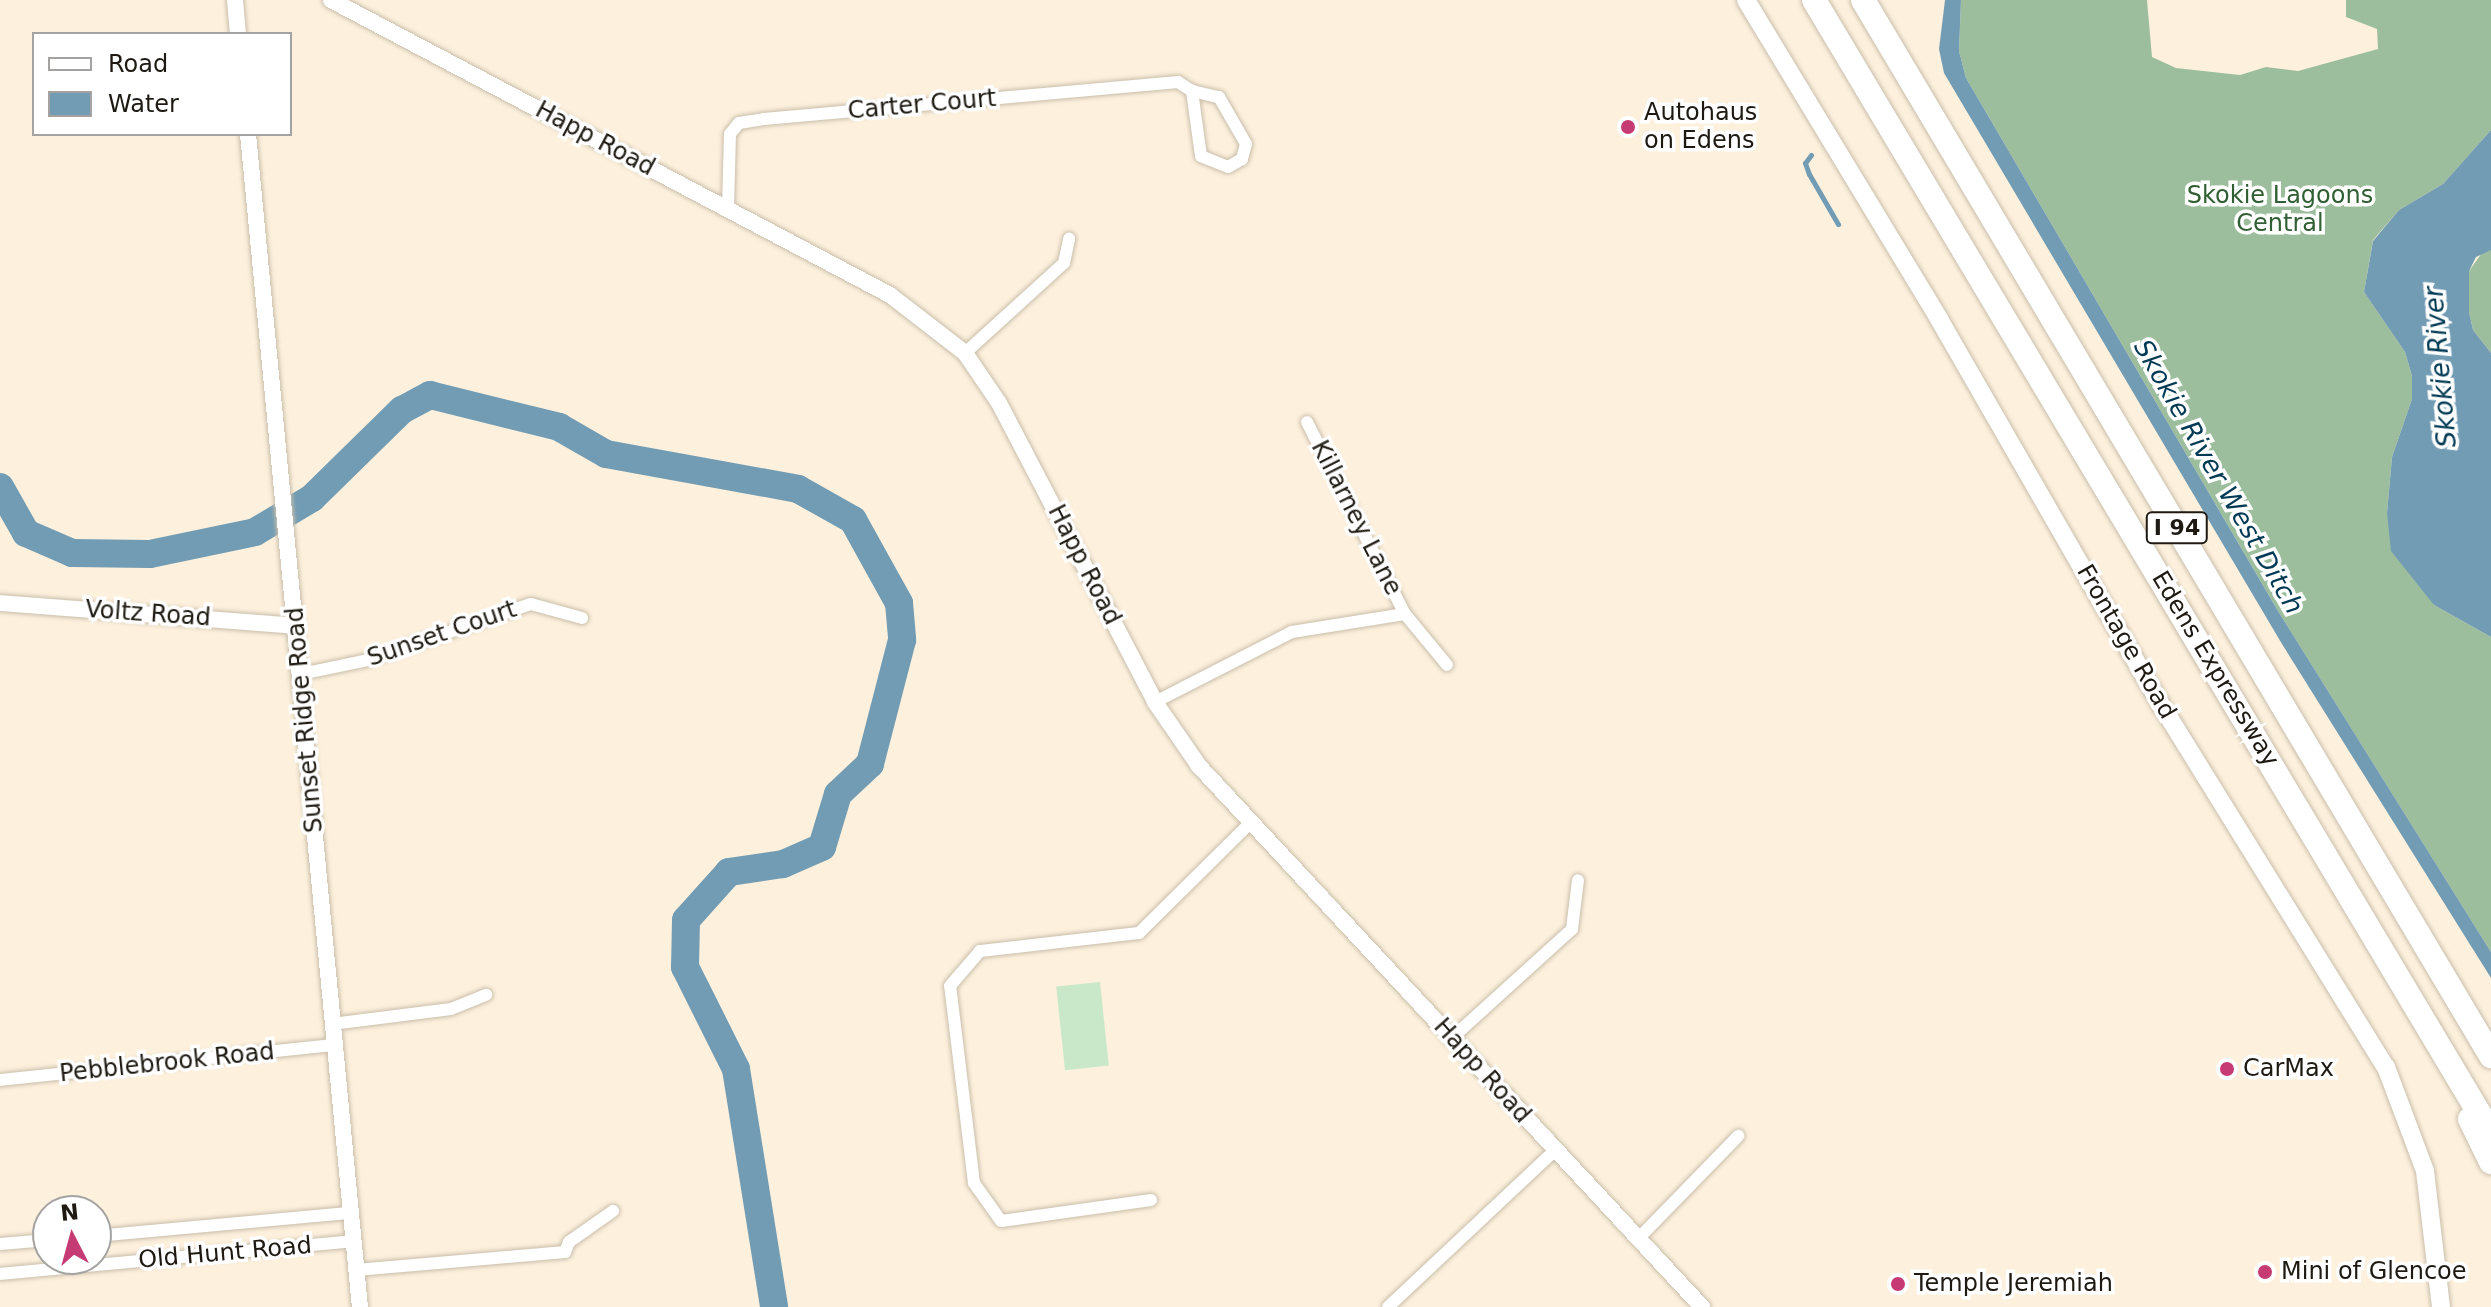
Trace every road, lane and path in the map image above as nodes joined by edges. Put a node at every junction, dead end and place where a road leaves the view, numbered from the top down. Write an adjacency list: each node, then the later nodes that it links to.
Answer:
1 (235, 0): 6 (street)
2 (331, 0): 9 (street, Happ Road)
3 (1746, 0): 48 (main road, Frontage Road)
4 (1814, 0): 24 (highway, Edens Expressway / I 94)
5 (1863, 0): 23 (highway, Edens Expressway / I 94)
6 (238, 32)
7 (1192, 91): 7 (street, Carter Court); 9 (street, Carter Court)
8 (248, 136): 16 (street, Sunset Ridge Road)
9 (728, 209): 11 (street, Happ Road)
10 (1069, 239): 11 (street)
11 (965, 353): 19 (street, Happ Road)
12 (1307, 422): 14 (street, Killarney Lane)
13 (0, 603): 16 (street, Voltz Road)
14 (1405, 614): 17 (street, Killarney Lane); 19 (street, Killarney Lane)
15 (582, 618): 18 (street, Sunset Court)
16 (296, 626): 18 (street, Sunset Ridge Road)
17 (1447, 665)
18 (301, 674): 25 (street, Sunset Ridge Road)
19 (1155, 702): 20 (street, Happ Road)
20 (1249, 824): 26 (street, Happ Road); 35 (street)
21 (1578, 880): 26 (street)
22 (486, 995): 25 (street)
23 (2460, 1004): 28 (highway); 29 (highway, Edens Expressway / I 94)
24 (2425, 1023): 31 (highway, Edens Expressway / I 94); 34 (highway)
25 (332, 1024): 27 (street, Sunset Ridge Road)
26 (1453, 1037): 33 (street, Happ Road)
27 (334, 1045): 30 (street, Pebblebrook Road); 37 (street, Sunset Ridge Road)
28 (2491, 1045)
29 (2491, 1056)
30 (0, 1080)
31 (2491, 1133)
32 (1738, 1136): 39 (street)
33 (1554, 1151): 39 (street, Happ Road); 46 (street)
34 (2491, 1162)
35 (1151, 1200)
36 (613, 1211): 43 (street)
37 (351, 1213): 38 (street, Old Hunt Road); 41 (street, Sunset Ridge Road)
38 (112, 1235)
39 (1638, 1239): 47 (street, Happ Road)
40 (32, 1241): 42 (street)
41 (354, 1241): 43 (street, Sunset Ridge Road); 44 (street, Old Hunt Road)
42 (0, 1244)
43 (356, 1270): 45 (street, Sunset Ridge Road)
44 (0, 1274)
45 (360, 1307)
46 (1388, 1307)
47 (1702, 1307)
48 (2441, 1307)

